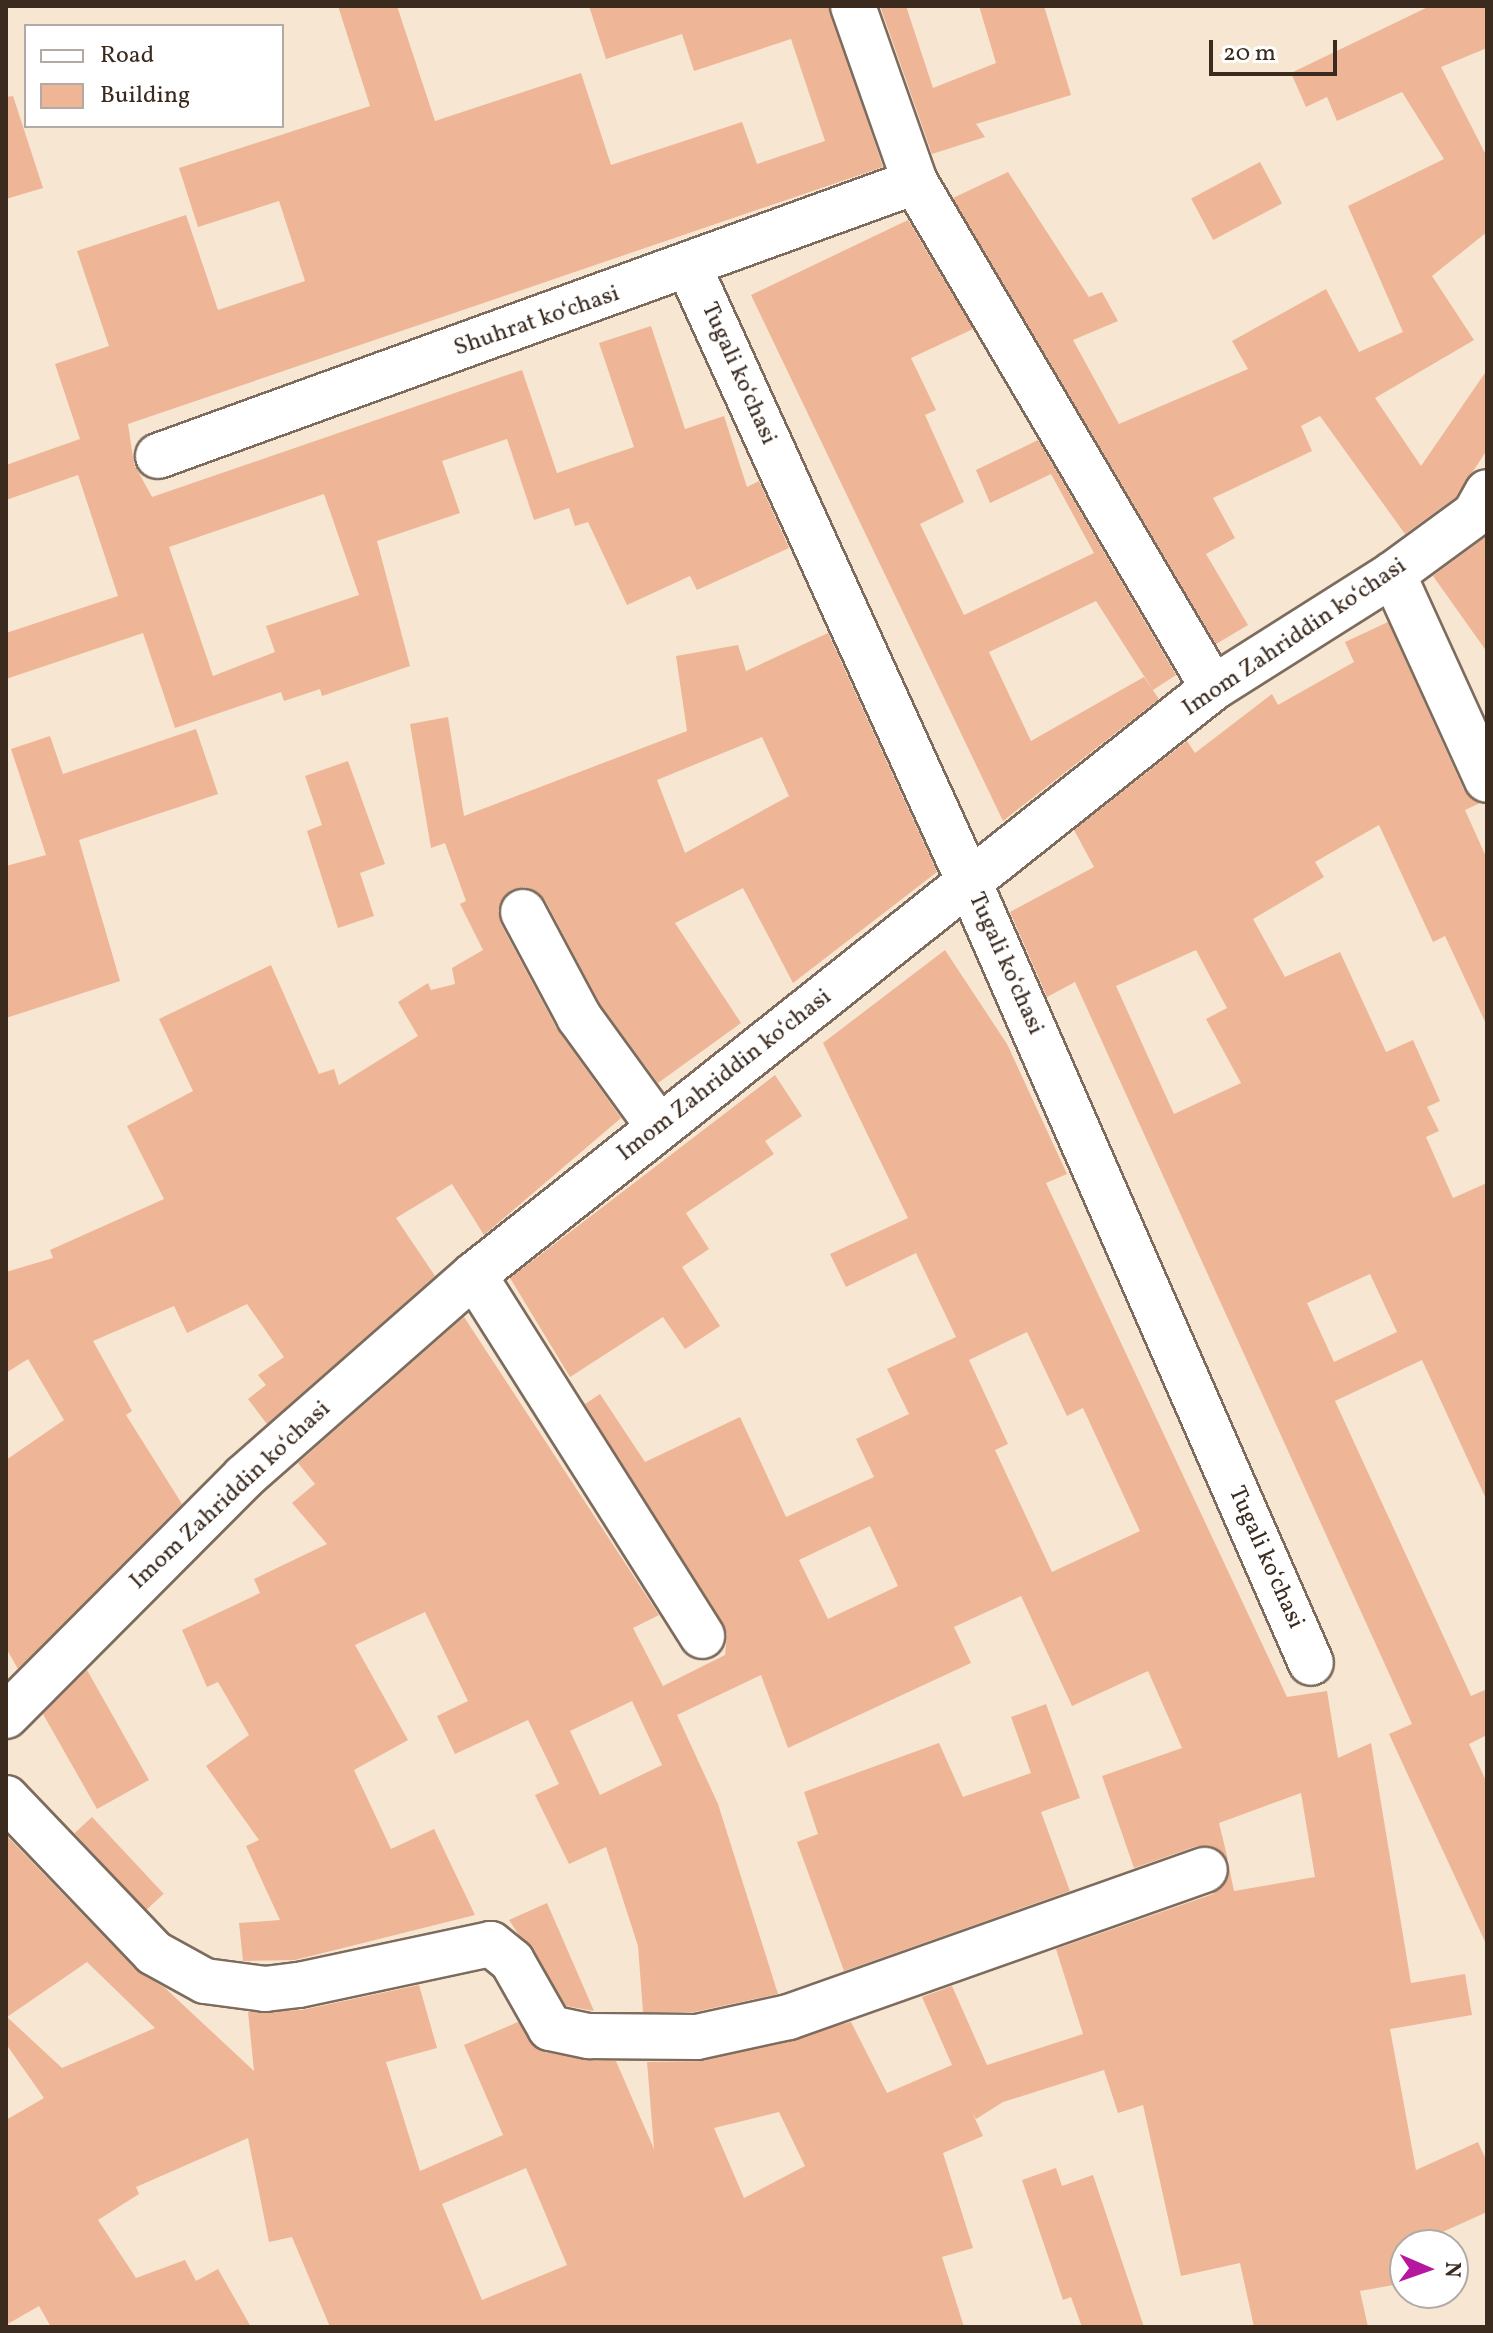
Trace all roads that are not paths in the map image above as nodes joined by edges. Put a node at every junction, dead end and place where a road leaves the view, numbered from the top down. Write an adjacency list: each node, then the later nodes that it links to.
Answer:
1 (853, 6): 2 (street)
2 (915, 182): 3 (street, Shuhrat koʻchasi); 7 (street)
3 (690, 269): 4 (street, Shuhrat koʻchasi); 9 (street, Tugali koʻchasi)
4 (158, 456)
5 (1487, 492): 6 (street, Imom Zahriddin koʻchasi)
6 (1393, 574): 7 (street, Imom Zahriddin koʻchasi); 8 (street)
7 (1213, 688): 9 (street, Imom Zahriddin koʻchasi)
8 (1487, 780)
9 (970, 884): 11 (street, Imom Zahriddin koʻchasi); 14 (street, Tugali koʻchasi)
10 (523, 912): 11 (street)
11 (659, 1127): 12 (street, Imom Zahriddin koʻchasi)
12 (474, 1275): 13 (street); 15 (street, Imom Zahriddin koʻchasi)
13 (702, 1636)
14 (1311, 1663)
15 (6, 1716)
16 (6, 1798): 17 (street)
17 (1205, 1870)

